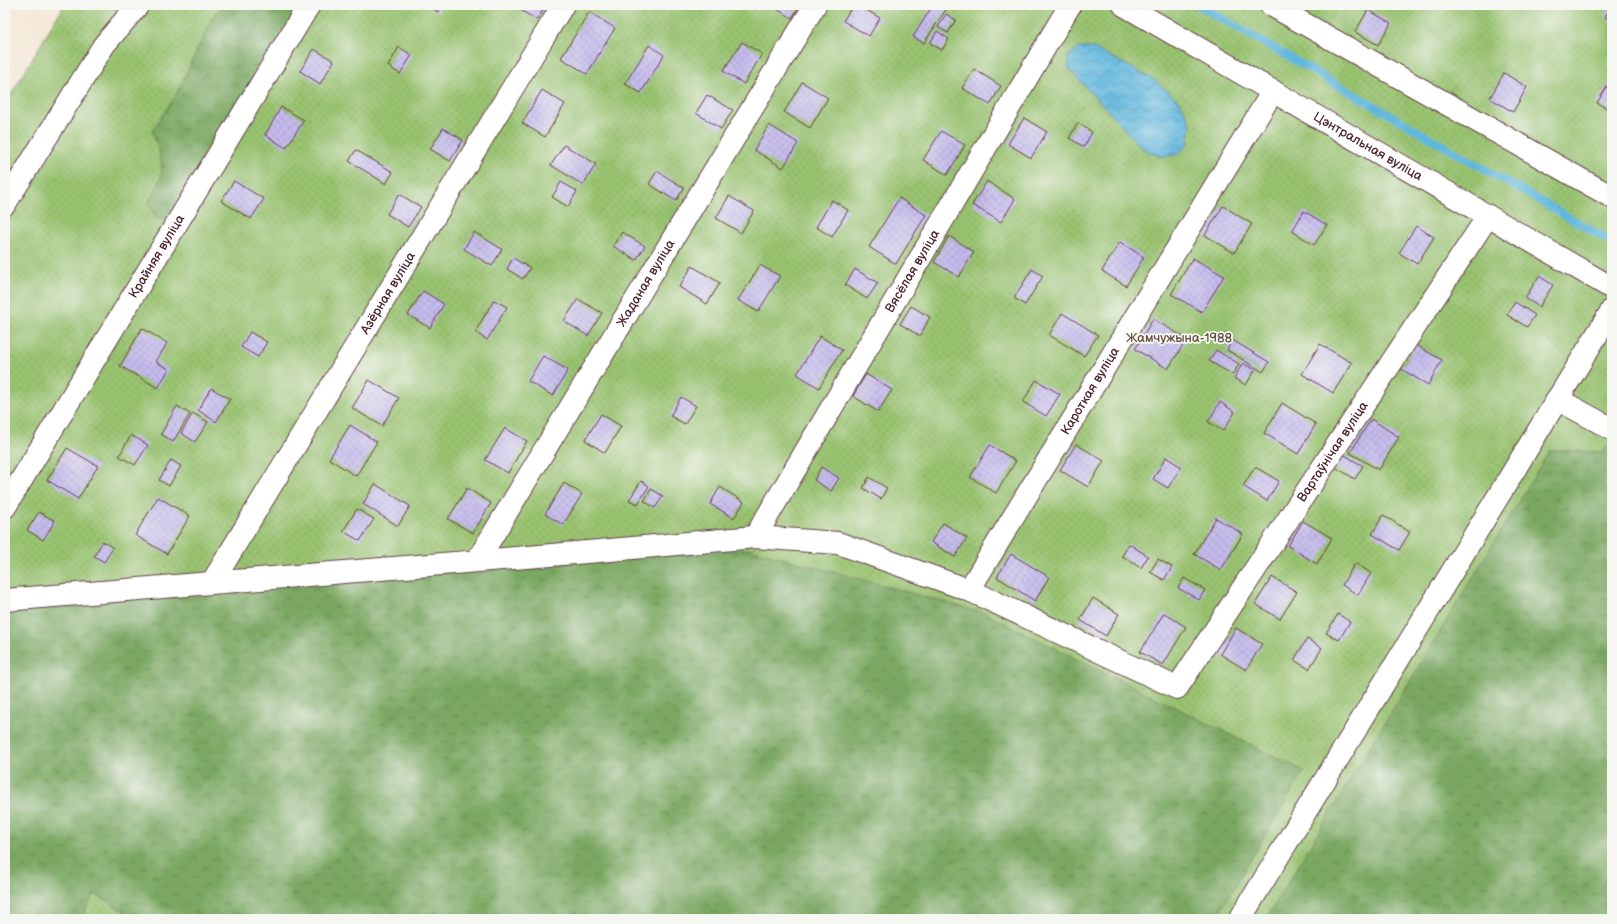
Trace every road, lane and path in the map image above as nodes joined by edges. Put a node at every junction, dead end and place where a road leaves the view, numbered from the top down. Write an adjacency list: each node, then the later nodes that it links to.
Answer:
1 (138, 5): 10 (street)
2 (309, 5): 16 (street, Крайняя вуліца)
3 (563, 5): 19 (street, Азёрная вуліца)
4 (816, 5): 18 (street, Жаданая вуліца)
5 (1070, 5): 17 (street, Вясёлая вуліца)
6 (1124, 5): 8 (street, Цэнтральная вуліца)
7 (1271, 5): 9 (street)
8 (1273, 91): 11 (street, Цэнтральная вуліца); 20 (street, Кароткая вуліца)
9 (1612, 197)
10 (5, 204)
11 (1488, 216): 12 (street, Цэнтральная вуліца); 20 (street, Вартаўнічая вуліца)
12 (1612, 288)
13 (1612, 310): 14 (street)
14 (1557, 399): 15 (street); 22 (street)
15 (1612, 429)
16 (5, 507)
17 (754, 536): 18 (street); 20 (street)
18 (477, 561): 19 (street)
19 (212, 582): 21 (street)
20 (969, 590)
21 (5, 600)
22 (1240, 919)

